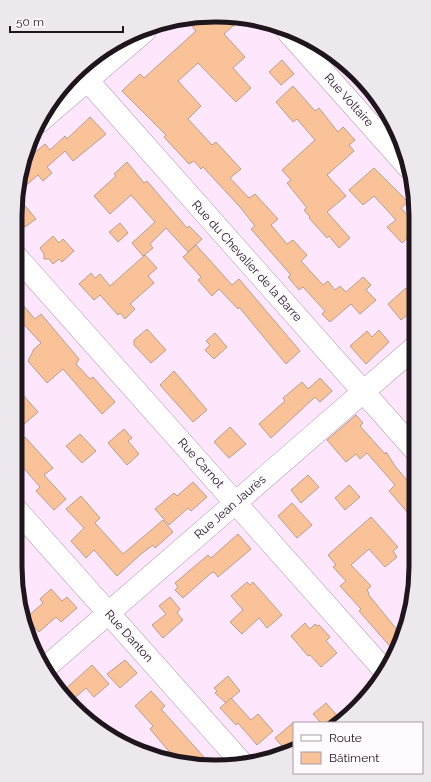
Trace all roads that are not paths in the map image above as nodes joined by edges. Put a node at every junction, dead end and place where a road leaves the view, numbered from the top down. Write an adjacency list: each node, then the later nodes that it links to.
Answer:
1 (294, 39): 5 (street, Rue Voltaire)
2 (129, 42): 3 (street)
3 (83, 76): 4 (street); 8 (street, Rue du Chevalier de la Barre)
4 (62, 98)
5 (400, 158)
6 (22, 263): 10 (street, Rue Carnot)
7 (409, 352): 8 (street, Rue Jean Jaurès)
8 (364, 392): 9 (street, Rue du Chevalier de la Barre); 10 (street, Rue Jean Jaurès)
9 (409, 443)
10 (236, 502): 12 (street, Rue Jean Jaurès); 14 (street, Rue Carnot)
11 (22, 516): 12 (street, Rue Danton)
12 (108, 613): 13 (street, Rue Jean Jaurès); 15 (street, Rue Danton)
13 (49, 665)
14 (381, 666)
15 (238, 758)

